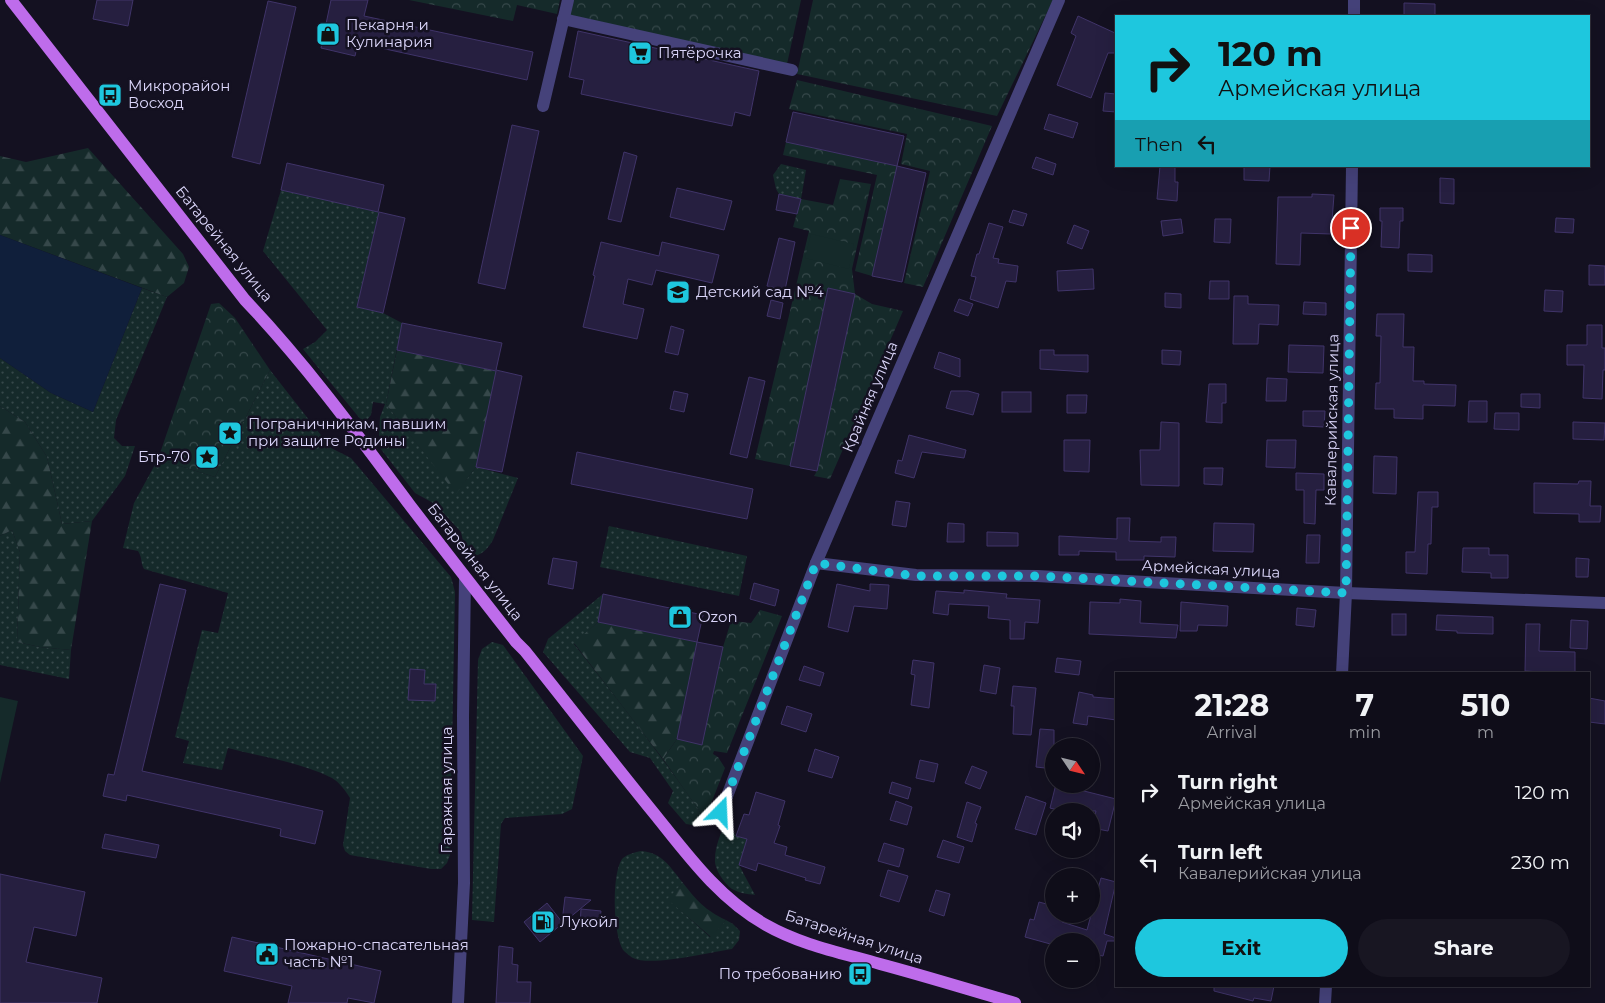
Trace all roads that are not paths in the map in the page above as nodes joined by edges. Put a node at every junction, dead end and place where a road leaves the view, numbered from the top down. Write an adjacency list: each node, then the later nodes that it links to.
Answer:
1 (11, 0): 11 (main road, Батарейная улица)
2 (568, 0): 6 (street)
3 (1059, 0): 10 (street, Крайняя улица)
4 (1354, 0): 5 (street)
5 (1354, 15)
6 (564, 19): 7 (street); 8 (street)
7 (792, 70)
8 (544, 106)
9 (1352, 167): 12 (street, Кавалерийская улица)
10 (816, 563): 12 (street, Армейская улица); 15 (street, Крайняя улица)
11 (466, 578): 17 (street, Гаражная улица); 18 (main road, Батарейная улица)
12 (1346, 593): 13 (street, Армейская улица); 14 (street, Кавалерийская улица)
13 (1605, 603)
14 (1342, 672)
15 (721, 812)
16 (1326, 987): 19 (street)
17 (458, 1003)
18 (1015, 1003)
19 (1325, 1003)

